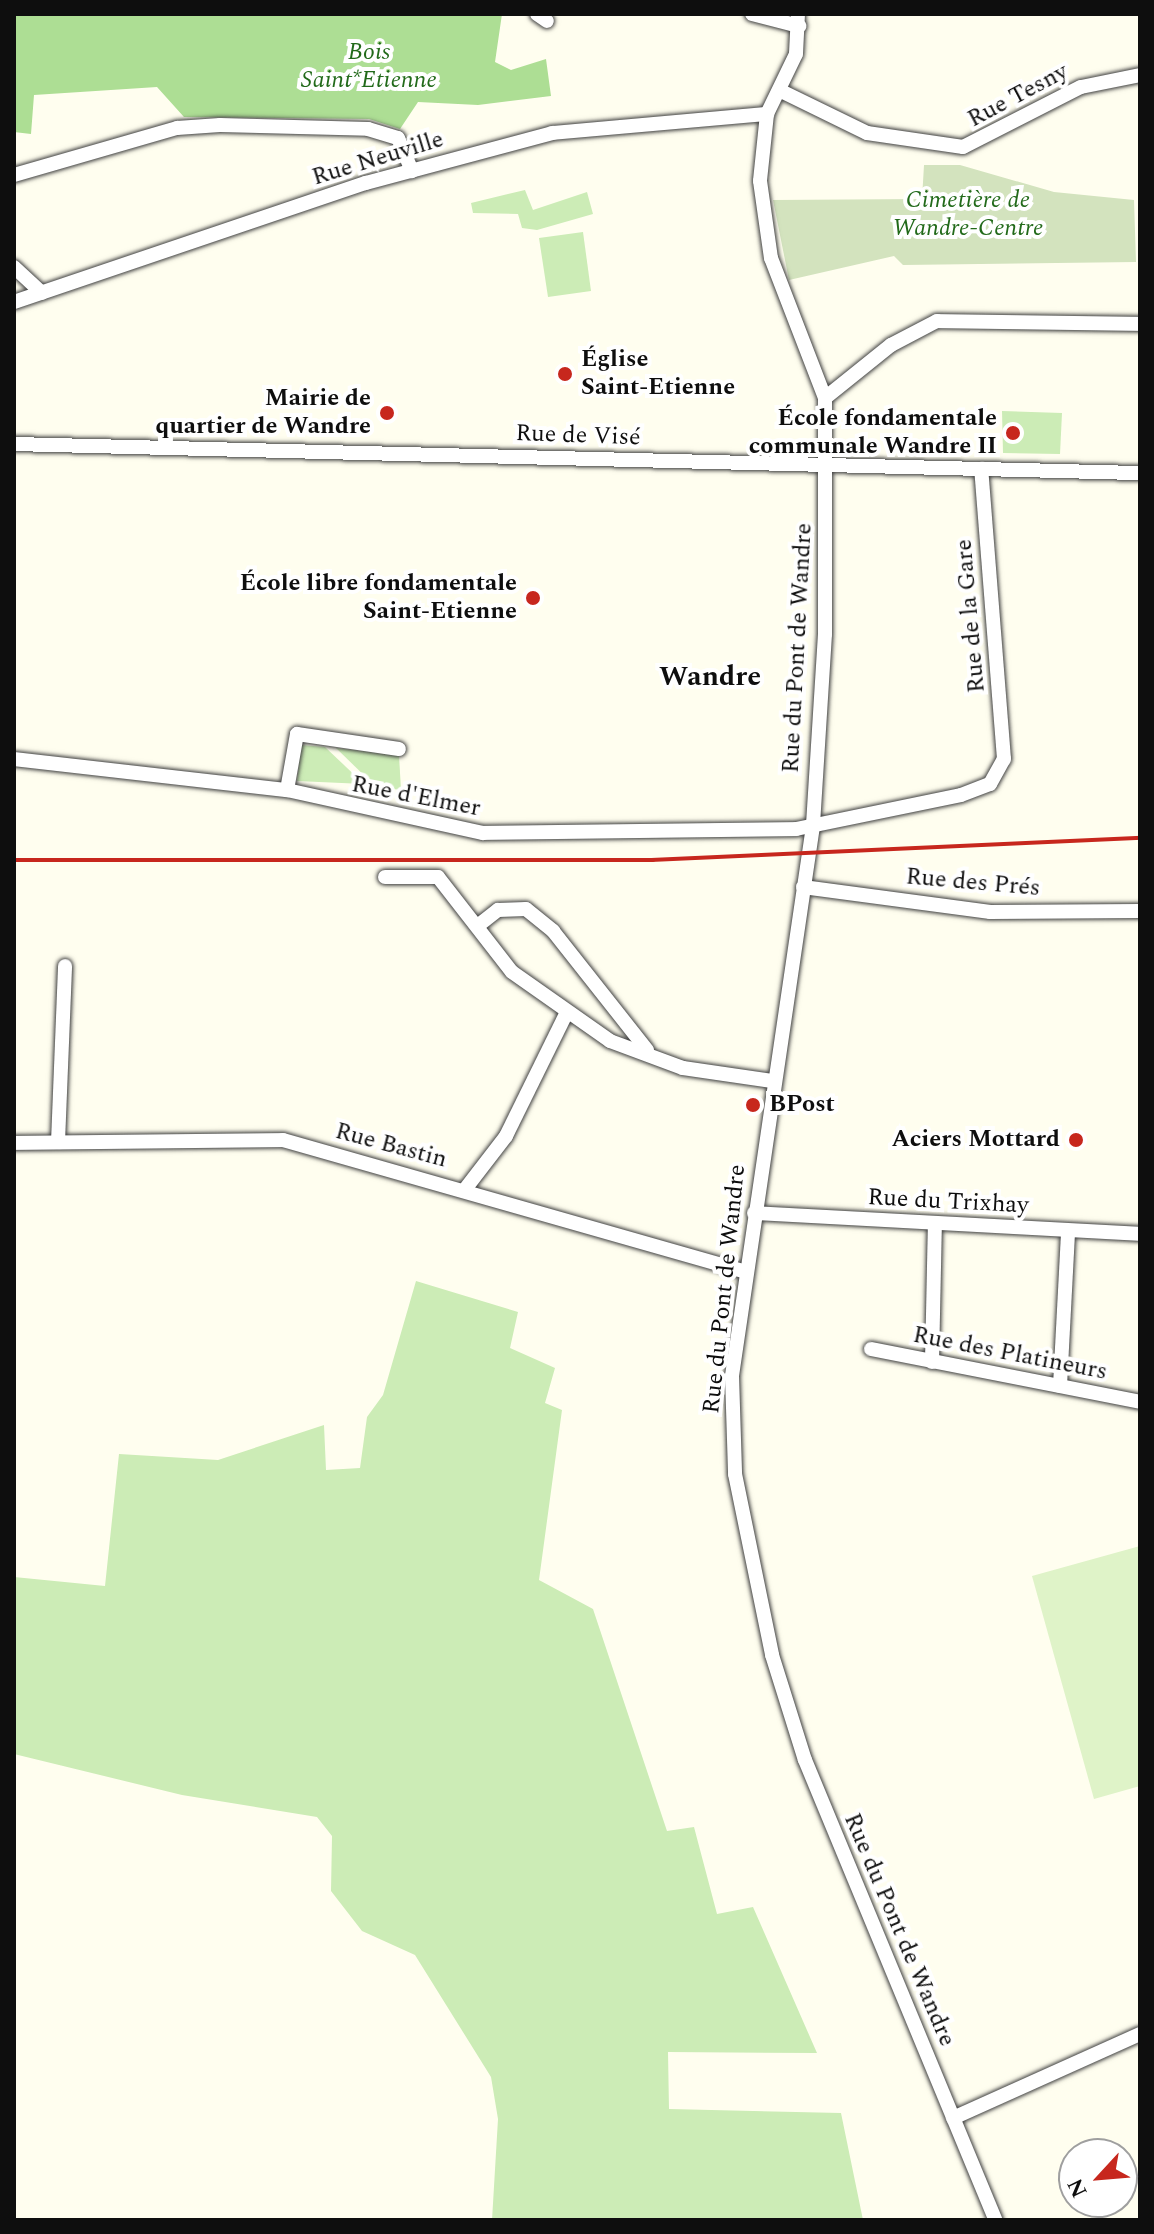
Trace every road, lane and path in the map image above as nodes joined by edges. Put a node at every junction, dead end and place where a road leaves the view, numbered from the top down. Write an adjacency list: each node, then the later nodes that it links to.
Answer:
1 (752, 14): 2 (street)
2 (799, 20): 4 (street)
3 (1140, 75): 4 (street, Rue Tesny)
4 (781, 91): 5 (street)
5 (767, 114): 6 (street, Rue Neuville); 12 (street, Rue du Pont de Wandre)
6 (412, 171): 7 (street); 9 (street, Rue Neuville)
7 (14, 175)
8 (14, 267): 9 (street)
9 (42, 293): 10 (street, Rue Neuville)
10 (14, 302)
11 (1140, 324): 12 (street)
12 (825, 398): 14 (street, Rue du Pont de Wandre)
13 (14, 444): 14 (street, Rue de Visé)
14 (828, 465): 15 (street, Rue de Visé); 21 (street, Rue du Pont de Wandre)
15 (981, 469): 16 (street, Rue de Visé); 19 (street, Rue de la Gare)
16 (1140, 473)
17 (399, 749): 20 (street)
18 (14, 759): 20 (street, Rue d'Elmer)
19 (1004, 759): 21 (street, Rue d'Elmer)
20 (287, 790): 21 (street, Rue d'Elmer)
21 (813, 826): 23 (street, Rue du Pont de Wandre)
22 (385, 877): 25 (street)
23 (803, 887): 24 (street, Rue des Prés); 29 (street, Rue du Pont de Wandre)
24 (1140, 911)
25 (480, 924): 27 (street); 28 (street)
26 (65, 966): 30 (street)
27 (566, 1014): 28 (street); 32 (street)
28 (647, 1050): 29 (street)
29 (772, 1081): 33 (street, Rue du Pont de Wandre)
30 (58, 1142): 31 (street, Rue Bastin); 32 (street, Rue Bastin)
31 (14, 1143)
32 (466, 1188): 37 (street, Rue Bastin)
33 (754, 1213): 34 (street, Rue du Trixhay); 37 (street, Rue du Pont de Wandre)
34 (935, 1223): 35 (street, Rue du Trixhay); 39 (street)
35 (1068, 1231): 36 (street, Rue du Trixhay); 40 (street)
36 (1140, 1234)
37 (745, 1272): 43 (street, Rue du Pont de Wandre)
38 (871, 1349): 39 (street, Rue des Platineurs)
39 (932, 1362): 40 (street, Rue des Platineurs)
40 (1060, 1386): 41 (street, Rue des Platineurs)
41 (1140, 1402)
42 (1140, 2034): 43 (street)
43 (953, 2118): 44 (street, Rue du Pont de Wandre)
44 (996, 2220)

